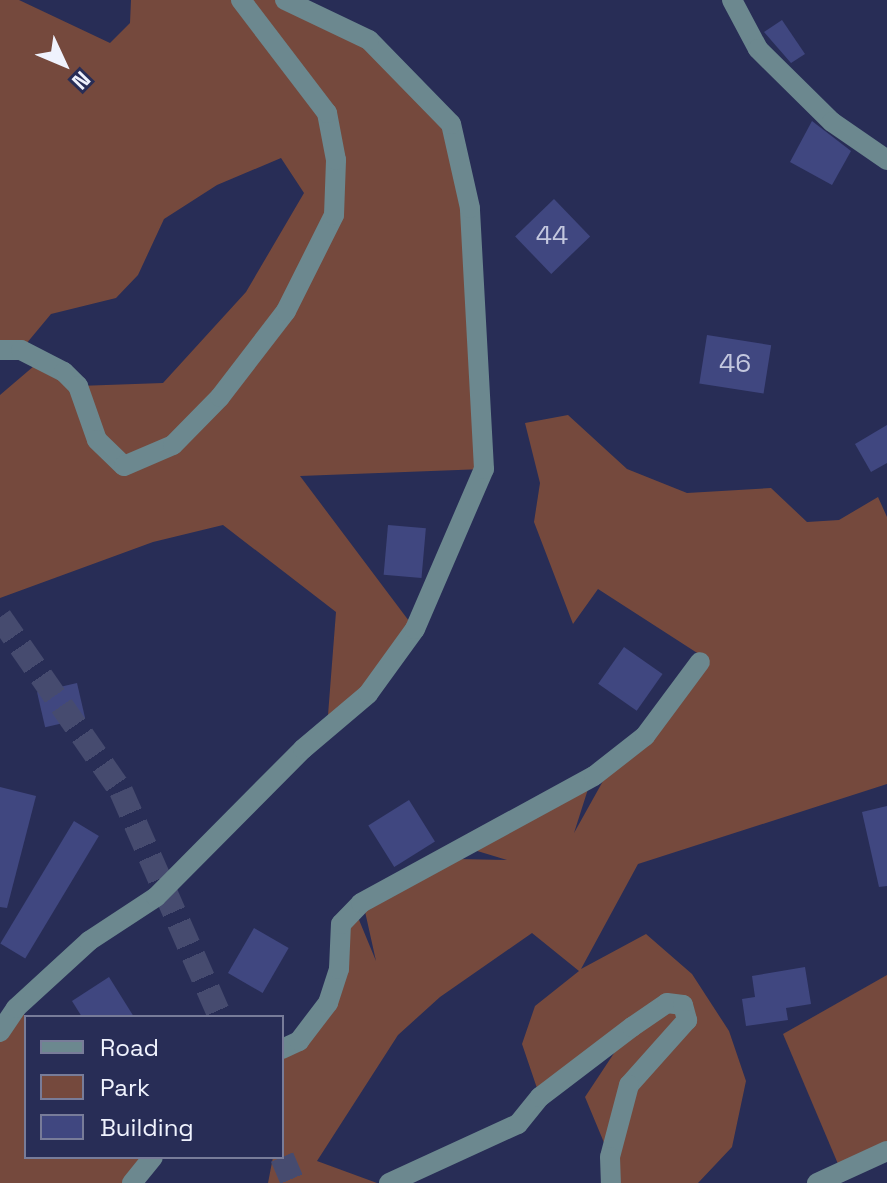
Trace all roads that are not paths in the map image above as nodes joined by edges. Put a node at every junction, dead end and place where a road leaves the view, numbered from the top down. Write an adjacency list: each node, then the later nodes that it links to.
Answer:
1 (241, 0): 5 (street)
2 (285, 0): 7 (street)
3 (732, 0): 4 (street)
4 (887, 160)
5 (0, 350)
6 (700, 662): 8 (street)
7 (0, 1032)
8 (284, 1048)
9 (887, 1151): 14 (street)
10 (151, 1159): 11 (street)
11 (132, 1183)
12 (389, 1183): 13 (street)
13 (611, 1183)
14 (817, 1183)

